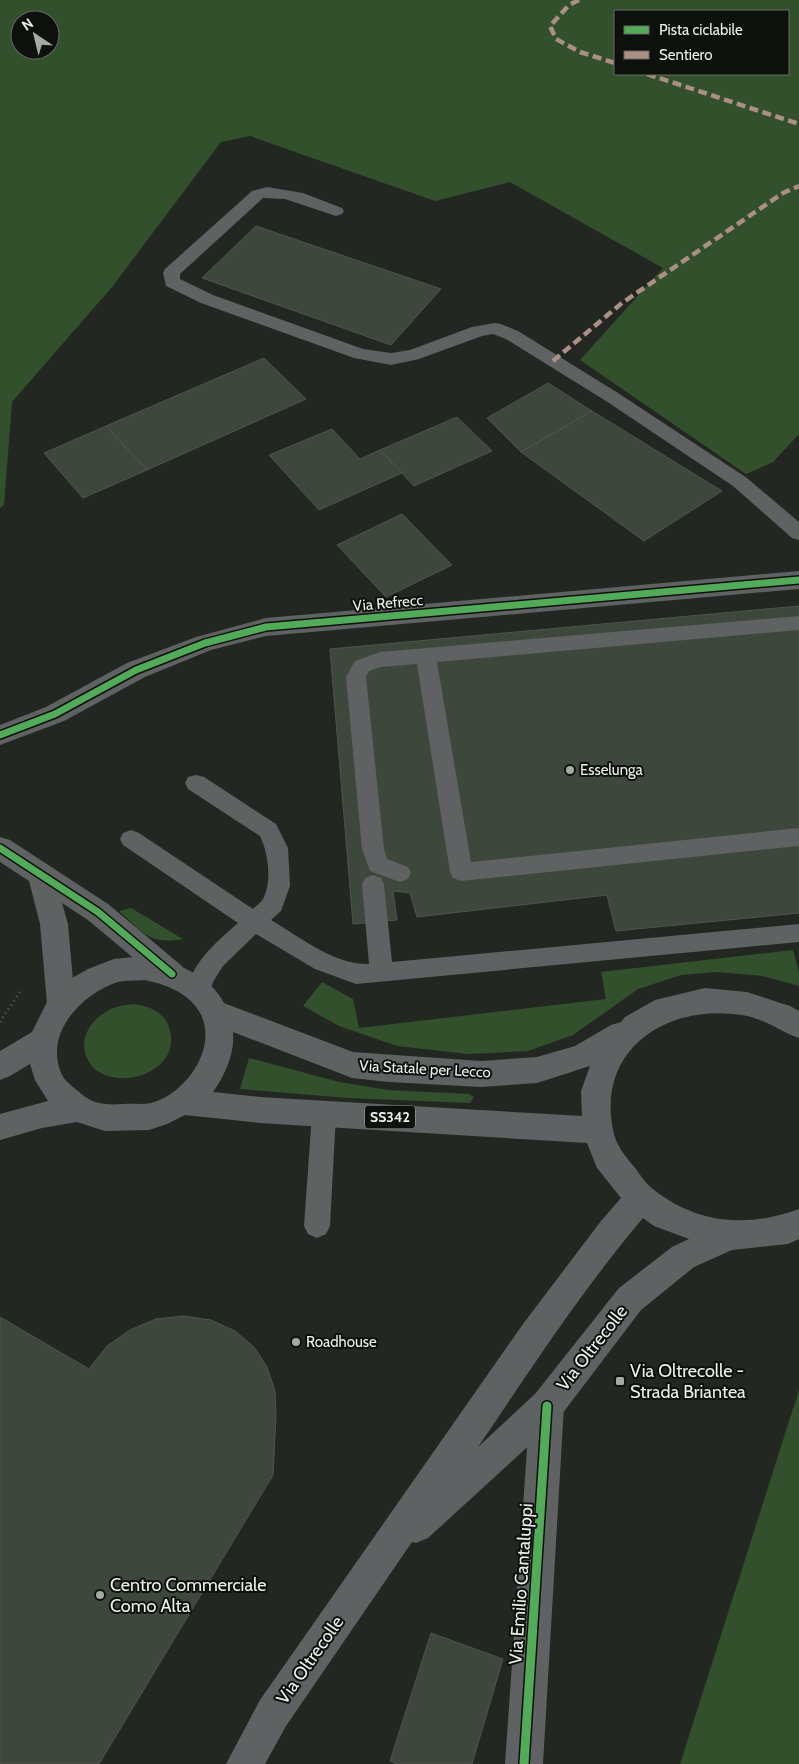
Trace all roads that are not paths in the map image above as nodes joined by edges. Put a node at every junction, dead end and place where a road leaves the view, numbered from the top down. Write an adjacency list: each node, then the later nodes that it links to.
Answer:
1 (336, 211): 2 (lane)
2 (799, 533)
3 (799, 580): 6 (street, Via Refrecc)
4 (799, 623): 5 (lane)
5 (426, 656): 8 (lane); 11 (lane)
6 (0, 735)
7 (196, 784): 14 (lane)
8 (799, 836)
9 (132, 839): 14 (lane)
10 (0, 848): 12 (street)
11 (400, 873)
12 (41, 874): 16 (street); 19 (street)
13 (373, 884): 17 (lane)
14 (255, 922): 17 (lane); 18 (lane)
15 (799, 933): 17 (lane)
16 (172, 974): 18 (main road); 19 (main road)
17 (381, 974)
18 (207, 1002): 20 (main road, Via Statale per Lecco); 24 (main road)
19 (61, 1003): 22 (main road)
20 (635, 1026): 21 (main road, Via Statale per Lecco); 28 (main road)
21 (799, 1026)
22 (45, 1039): 23 (main road); 25 (main road)
23 (0, 1068)
24 (183, 1102): 25 (main road); 26 (main road, SS342)
25 (78, 1109): 27 (main road)
26 (324, 1114): 28 (main road, SS342); 31 (lane)
27 (0, 1126)
28 (598, 1130): 29 (main road)
29 (640, 1198): 32 (main road); 34 (main road, Via Oltrecolle)
30 (799, 1223): 32 (main road)
31 (316, 1226)
32 (729, 1236): 33 (main road, Via Oltrecolle)
33 (547, 1406): 34 (main road, Via Oltrecolle); 36 (street, Via Emilio Cantaluppi)
34 (380, 1560): 35 (main road, Via Oltrecolle)
35 (245, 1764)
36 (524, 1764)

